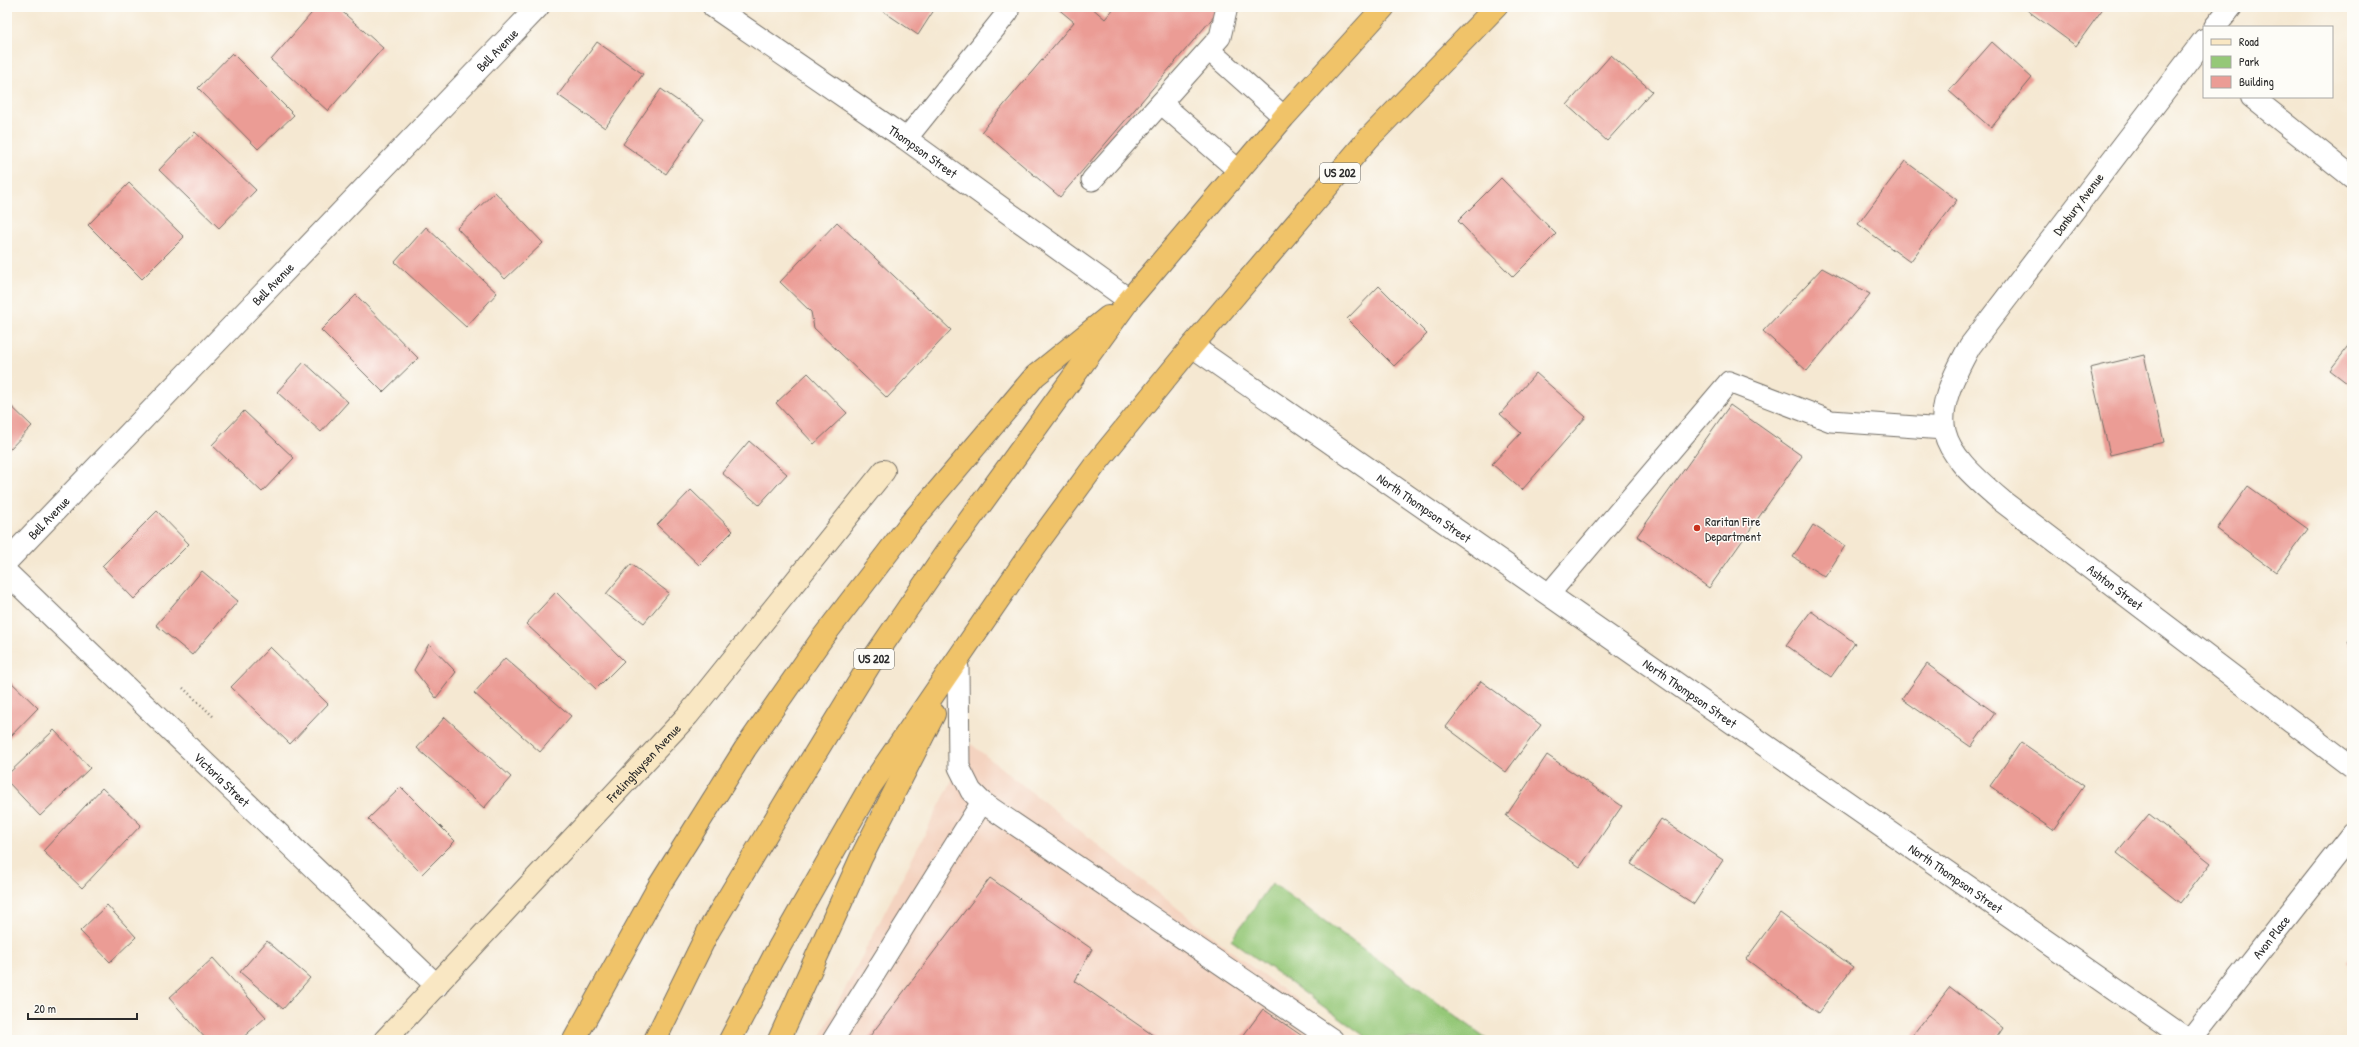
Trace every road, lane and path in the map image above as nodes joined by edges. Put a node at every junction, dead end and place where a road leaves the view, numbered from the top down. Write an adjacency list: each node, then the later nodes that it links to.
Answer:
1 (538, 7): 23 (street, Bell Avenue)
2 (714, 7): 14 (street, Thompson Street)
3 (1227, 7): 9 (lane)
4 (1384, 7): 13 (highway, US 202)
5 (1496, 7): 19 (highway, US 202)
6 (2231, 7): 8 (street)
7 (1008, 12): 14 (lane)
8 (2216, 26)
9 (1209, 50): 12 (lane); 13 (lane)
10 (2201, 50): 20 (street, Danbury Avenue)
11 (2253, 98): 16 (street)
12 (1161, 103): 15 (lane); 17 (lane)
13 (1284, 117): 15 (highway, US 202)
14 (906, 139): 18 (street, Thompson Street)
15 (1238, 170): 18 (highway, US 202)
16 (2352, 177)
17 (1092, 180)
18 (1130, 300): 35 (highway); 36 (highway, US 202)
19 (1192, 346): 25 (street, North Thompson Street); 26 (highway, US 202)
20 (1956, 371): 21 (street, Ashton Street)
21 (1944, 429): 25 (lane); 30 (street, Ashton Street)
22 (884, 471): 33 (street, Frelinghuysen Avenue)
23 (7, 561)
24 (7, 573): 33 (street, Victoria Street)
25 (1548, 594): 41 (street, North Thompson Street)
26 (998, 600): 27 (highway); 37 (highway, US 202)
27 (958, 668): 31 (lane); 38 (highway)
28 (183, 688): 29 (path)
29 (215, 718)
30 (2352, 766)
31 (982, 802): 39 (lane); 40 (lane)
32 (2352, 834): 41 (street, Avon Place)
33 (437, 986): 34 (street, Frelinghuysen Avenue)
34 (385, 1040)
35 (574, 1040)
36 (655, 1040)
37 (730, 1040)
38 (779, 1040)
39 (833, 1040)
40 (1333, 1040)
41 (2189, 1040)

